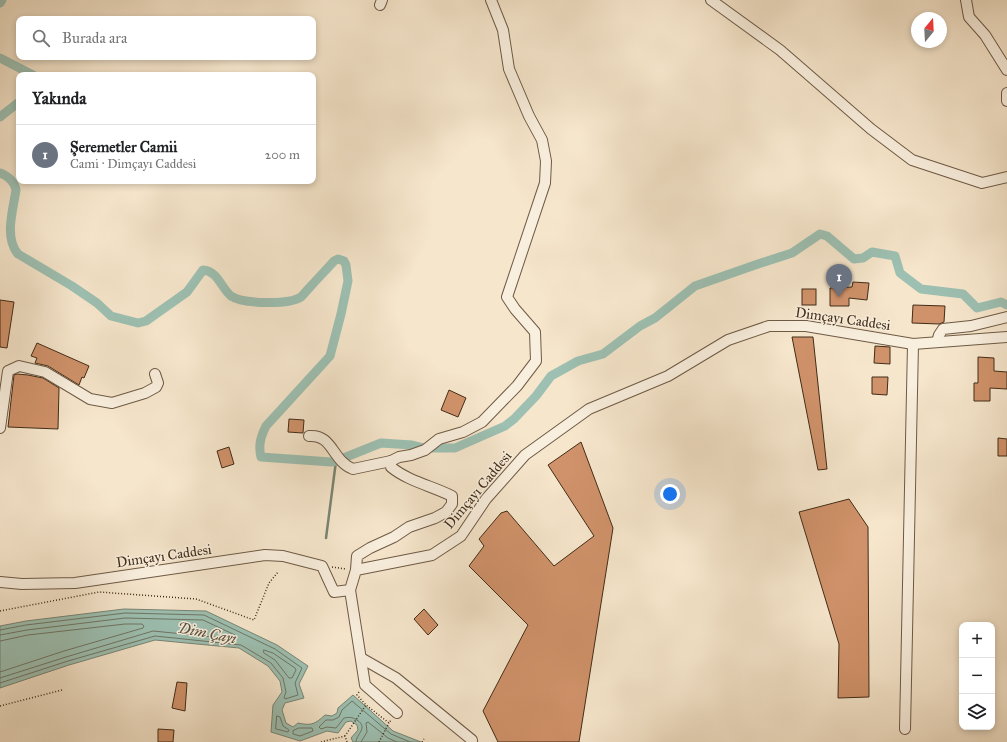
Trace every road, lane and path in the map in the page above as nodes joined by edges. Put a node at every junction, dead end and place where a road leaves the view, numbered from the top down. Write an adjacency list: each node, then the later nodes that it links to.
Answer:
1 (491, 0): 15 (street)
2 (710, 0): 7 (street)
3 (966, 0): 4 (street)
4 (1007, 70)
5 (1007, 92): 6 (street)
6 (1007, 101)
7 (1007, 177)
8 (1007, 317): 10 (street)
9 (1007, 338): 10 (street, Dimçayı Caddesi)
10 (937, 342): 11 (street, Dimçayı Caddesi)
11 (913, 344): 17 (street, Dimçayı Caddesi); 29 (street)
12 (155, 374): 13 (street)
13 (0, 428)
14 (309, 436): 15 (street)
15 (391, 461): 17 (street)
16 (322, 566): 17 (path); 19 (street, Dimçayı Caddesi); 20 (street)
17 (356, 570): 20 (street)
18 (278, 572): 21 (path)
19 (0, 582)
20 (350, 590): 22 (street)
21 (0, 611)
22 (361, 658): 23 (street); 36 (street)
23 (365, 685): 25 (path); 27 (street)
24 (62, 690): 26 (path)
25 (366, 705): 28 (path); 30 (path)
26 (0, 706)
27 (397, 713): 28 (path)
28 (389, 723): 34 (path)
29 (905, 729)
30 (345, 736): 32 (path); 33 (path)
31 (424, 739): 35 (path)
32 (322, 742)
33 (347, 742)
34 (379, 742)
35 (422, 742)
36 (472, 742)

